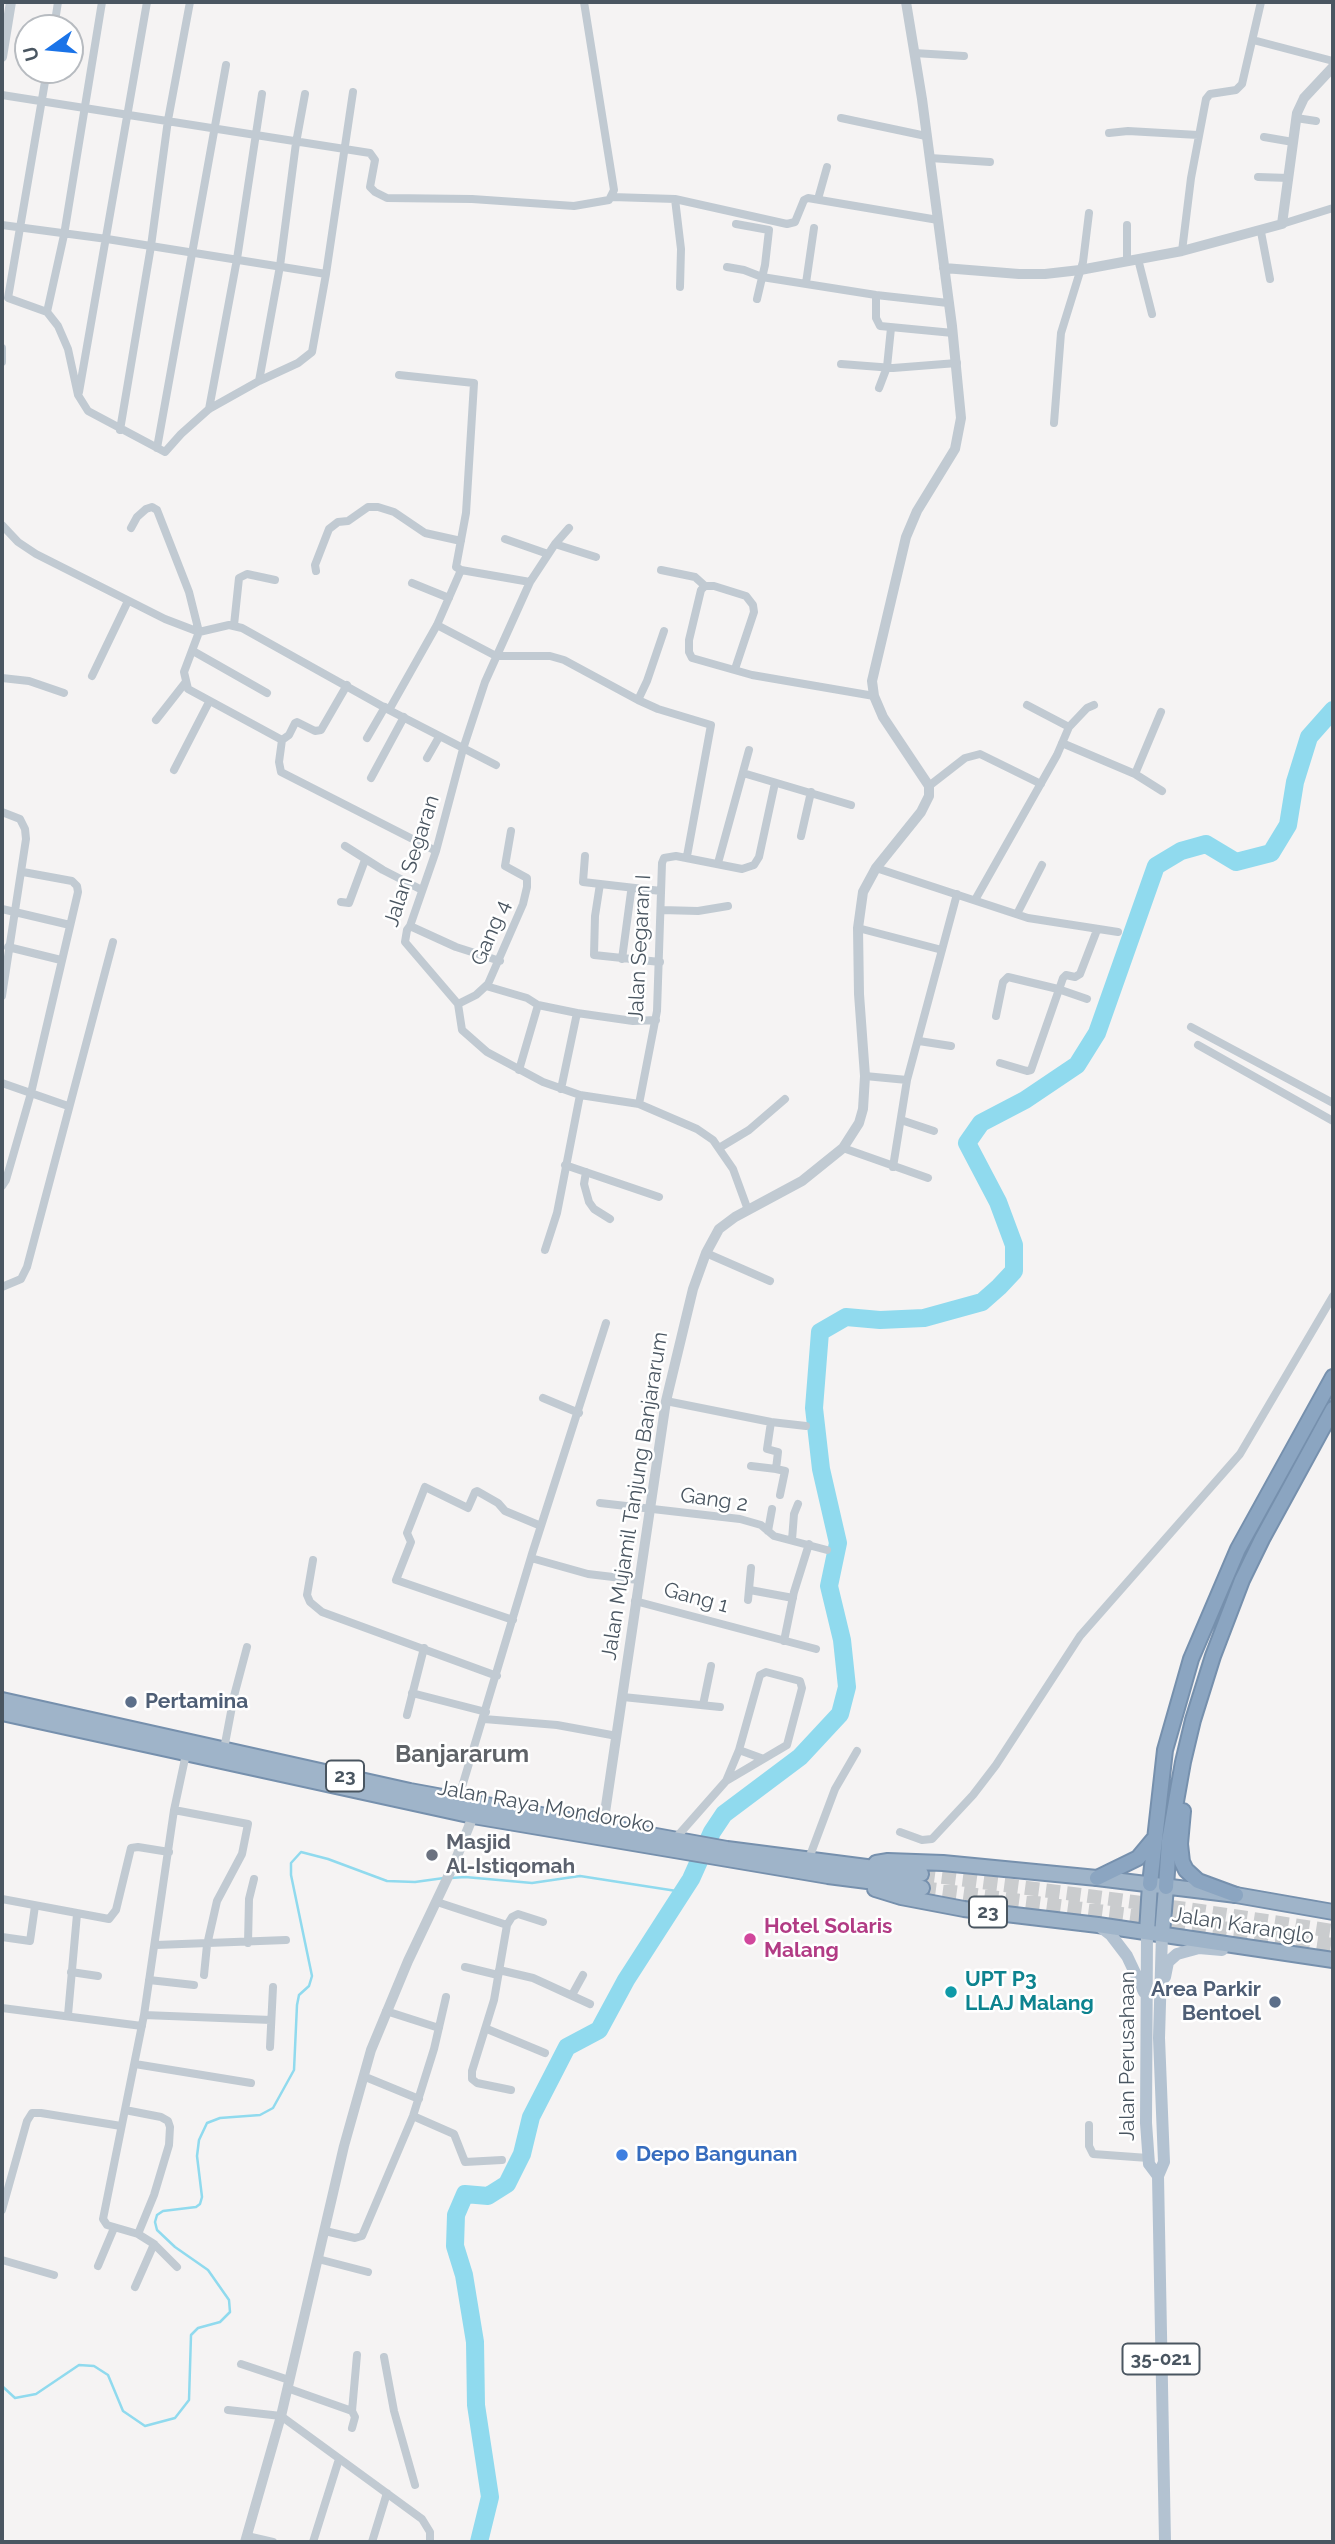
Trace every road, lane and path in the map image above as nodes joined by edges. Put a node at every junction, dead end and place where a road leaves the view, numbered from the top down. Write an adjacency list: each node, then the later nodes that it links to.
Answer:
1 (11, 2): 11 (street)
2 (102, 2): 20 (street)
3 (147, 2): 21 (street)
4 (190, 2): 24 (street)
5 (584, 2): 40 (street)
6 (906, 2): 9 (street)
7 (1261, 2): 8 (street)
8 (1253, 40): 12 (street); 29 (street)
9 (914, 53): 10 (street); 30 (street)
10 (964, 56)
11 (2, 57)
12 (1333, 64): 23 (street)
13 (226, 65): 26 (street)
14 (45, 84): 19 (street)
15 (353, 92): 34 (street)
16 (262, 94): 28 (street)
17 (305, 94): 32 (street)
18 (2, 95): 19 (street)
19 (42, 101): 20 (street); 51 (street)
20 (86, 108): 21 (street); 53 (street)
21 (127, 114): 24 (street); 54 (street)
22 (841, 118): 30 (street)
23 (1296, 118): 25 (street); 33 (street)
24 (168, 120): 26 (street); 55 (street)
25 (1316, 121)
26 (213, 128): 28 (street); 57 (street)
27 (1109, 133): 29 (street)
28 (254, 135): 32 (street); 58 (street)
29 (1198, 135): 56 (street)
30 (926, 136): 35 (street)
31 (1264, 137): 33 (street)
32 (296, 142): 34 (street); 60 (street)
33 (1293, 142): 39 (street)
34 (343, 150): 40 (street); 64 (street)
35 (930, 158): 36 (street); 45 (street)
36 (990, 162)
37 (827, 167): 42 (street)
38 (1258, 177): 39 (street)
39 (1289, 178): 47 (street)
40 (612, 197): 41 (street)
41 (675, 199): 42 (street); 68 (street)
42 (818, 199): 45 (street)
43 (1333, 208): 47 (street)
44 (1089, 214): 63 (street)
45 (937, 220): 62 (street)
46 (736, 224): 65 (street)
47 (1282, 224): 52 (street)
48 (2, 225): 51 (street)
49 (1127, 225): 59 (street)
50 (814, 228): 67 (street)
51 (22, 229): 53 (street); 72 (street)
52 (1261, 232): 56 (street); 66 (street)
53 (64, 235): 54 (street); 72 (street)
54 (107, 239): 55 (street); 84 (street)
55 (151, 246): 57 (street); 87 (street)
56 (1182, 251): 59 (street)
57 (193, 252): 58 (street); 88 (street)
58 (237, 260): 60 (street); 85 (street)
59 (1132, 260): 63 (street); 73 (street)
60 (280, 266): 64 (street); 82 (street)
61 (727, 267): 65 (street)
62 (944, 268): 63 (street); 71 (street)
63 (1080, 270): 86 (street)
64 (327, 274): 82 (street)
65 (762, 277): 67 (street); 70 (street)
66 (1270, 279)
67 (806, 283): 69 (street)
68 (680, 287)
69 (876, 295): 71 (street); 74 (street)
70 (757, 299)
71 (948, 303): 75 (street)
72 (47, 312): 84 (street)
73 (1152, 314)
74 (891, 328): 75 (street); 80 (street)
75 (953, 333): 78 (street)
76 (2, 348): 77 (street)
77 (2, 362)
78 (957, 363): 80 (street); 119 (street)
79 (841, 364): 80 (street)
80 (887, 367): 83 (street)
81 (399, 375): 93 (street)
82 (259, 381): 85 (street)
83 (879, 388)
84 (78, 395): 87 (street)
85 (209, 409): 88 (street)
86 (1054, 422)
87 (120, 430): 88 (street)
88 (157, 448)
89 (2, 525): 105 (street)
90 (131, 528): 109 (street)
91 (569, 528): 94 (street, Jalan Segaran)
92 (505, 539): 95 (street)
93 (461, 541): 97 (street); 99 (street)
94 (555, 544): 95 (street, Jalan Segaran); 96 (street)
95 (548, 554): 101 (street, Jalan Segaran)
96 (597, 557)
97 (461, 570): 101 (street); 104 (street)
98 (662, 570): 103 (street)
99 (316, 571)
100 (275, 580): 106 (street)
101 (530, 582): 111 (street, Jalan Segaran)
102 (412, 583): 104 (street)
103 (705, 586): 112 (street); 112 (street)
104 (449, 598): 107 (street)
105 (128, 601): 109 (street); 113 (street)
106 (234, 625): 109 (street); 116 (street)
107 (437, 625): 111 (street); 124 (street)
108 (664, 631): 120 (street)
109 (200, 632): 110 (street)
110 (193, 651): 115 (street); 118 (street)
111 (496, 656): 120 (street); 133 (street, Jalan Segaran)
112 (735, 670): 119 (street)
113 (92, 676)
114 (2, 678): 117 (street)
115 (185, 683): 121 (street); 127 (street)
116 (347, 685): 124 (street); 131 (street)
117 (64, 693)
118 (267, 693)
119 (874, 696): 143 (street)
120 (638, 700): 153 (street)
121 (209, 702): 131 (street); 137 (street)
122 (1027, 705): 128 (street)
123 (1094, 705): 128 (street)
124 (387, 709): 126 (street); 130 (street)
125 (1161, 712): 139 (street)
126 (404, 717): 129 (street); 140 (street)
127 (156, 720)
128 (1069, 727): 132 (street)
129 (439, 737): 133 (street); 135 (street)
130 (367, 738)
131 (282, 740): 151 (street)
132 (1062, 743): 139 (street); 142 (street)
133 (463, 749): 136 (street); 151 (street, Jalan Segaran)
134 (748, 750): 138 (street)
135 (428, 758)
136 (496, 765)
137 (174, 770)
138 (743, 772): 141 (street); 155 (street)
139 (1135, 774): 144 (street)
140 (371, 778)
141 (775, 783): 145 (street); 155 (street)
142 (1041, 784): 143 (street); 164 (street)
143 (929, 786): 157 (street, Jalan Mujamil Tanjung Banjararum)
144 (1162, 791)
145 (811, 792): 146 (street); 149 (street)
146 (851, 806)
147 (2, 812): 158 (street)
148 (511, 831): 181 (street, Gang 4)
149 (802, 836)
150 (345, 846): 154 (street)
151 (436, 850): 160 (street, Jalan Segaran)
152 (585, 856): 159 (street)
153 (687, 856): 155 (street); 161 (street, Jalan Segaran I)
154 (365, 860): 160 (street); 165 (street)
155 (718, 863)
156 (1042, 864): 170 (street)
157 (876, 868): 163 (street); 173 (street, Jalan Mujamil Tanjung Banjararum)
158 (23, 872): 169 (street); 171 (street)
159 (600, 884): 161 (street); 179 (street)
160 (422, 890): 172 (street, Jalan Segaran)
161 (661, 891): 168 (street, Jalan Segaran I)
162 (631, 892): 179 (street)
163 (957, 894): 164 (street); 178 (street)
164 (975, 900): 170 (street)
165 (341, 902)
166 (728, 906): 168 (street)
167 (2, 909): 169 (street)
168 (661, 910): 182 (street, Jalan Segaran I)
169 (15, 911): 171 (street); 177 (street)
170 (1017, 915): 174 (street)
171 (70, 925): 180 (street)
172 (411, 926): 181 (street); 187 (street, Jalan Segaran)
173 (858, 928): 178 (street); 198 (street, Jalan Mujamil Tanjung Banjararum)
174 (1097, 930): 175 (street); 184 (street)
175 (1118, 932)
176 (113, 942): 209 (street)
177 (8, 947): 180 (street); 185 (street)
178 (942, 950): 193 (street)
179 (622, 959): 182 (street)
180 (61, 960): 203 (street)
181 (499, 961): 183 (street, Gang 4)
182 (660, 962): 191 (street, Jalan Segaran I)
183 (486, 986): 187 (street, Gang 4); 188 (street)
184 (1058, 989): 186 (street); 190 (street); 196 (street)
185 (2, 996)
186 (1087, 999)
187 (458, 1004): 197 (street, Jalan Segaran)
188 (538, 1005): 189 (street); 197 (street)
189 (577, 1013): 191 (street); 202 (street)
190 (996, 1016)
191 (656, 1020): 208 (street, Jalan Segaran I)
192 (1191, 1027): 201 (street)
193 (919, 1041): 195 (street); 199 (street)
194 (1198, 1045): 205 (street)
195 (951, 1046)
196 (1000, 1063)
197 (519, 1070): 202 (street, Jalan Segaran)
198 (864, 1076): 199 (street); 214 (street, Jalan Mujamil Tanjung Banjararum)
199 (907, 1080): 210 (street)
200 (2, 1083): 203 (street)
201 (1300, 1084): 205 (street); 207 (street)
202 (561, 1089): 204 (street, Jalan Segaran)
203 (30, 1093): 209 (street); 219 (street)
204 (580, 1095): 208 (street, Jalan Segaran); 215 (street)
205 (1292, 1097): 211 (street)
206 (785, 1099): 213 (street)
207 (1333, 1103)
208 (639, 1104): 213 (street, Jalan Segaran)
209 (68, 1106): 226 (street)
210 (901, 1120): 212 (street); 216 (street)
211 (1333, 1121)
212 (934, 1131)
213 (719, 1148): 221 (street, Jalan Segaran)
214 (843, 1148): 216 (street); 221 (street, Jalan Mujamil Tanjung Banjararum)
215 (565, 1165): 217 (street); 223 (street)
216 (893, 1167): 218 (street)
217 (586, 1172): 220 (street); 222 (street)
218 (928, 1178)
219 (2, 1186)
220 (659, 1197)
221 (748, 1210): 224 (street, Jalan Mujamil Tanjung Banjararum)
222 (610, 1220)
223 (545, 1250)
224 (706, 1252): 225 (street); 231 (street, Jalan Mujamil Tanjung Banjararum)
225 (770, 1281)
226 (2, 1287)
227 (1333, 1296): 285 (street)
228 (606, 1323): 233 (street)
229 (1333, 1377): 287 (highway)
230 (543, 1398): 233 (street)
231 (666, 1401): 234 (street); 242 (street, Jalan Mujamil Tanjung Banjararum)
232 (1333, 1409): 245 (highway)
233 (579, 1412): 243 (street)
234 (771, 1422): 235 (street); 237 (street)
235 (806, 1426)
236 (751, 1466): 237 (street)
237 (776, 1469): 238 (street)
238 (780, 1495)
239 (600, 1503): 242 (street, Gang 2)
240 (799, 1504): 246 (street)
241 (772, 1509): 244 (street)
242 (650, 1510): 244 (street, Gang 2); 252 (street, Jalan Mujamil Tanjung Banjararum)
243 (541, 1526): 249 (street); 257 (street)
244 (768, 1531): 246 (street, Gang 2)
245 (1262, 1539): 297 (highway); 298 (highway)
246 (792, 1540): 247 (street, Gang 2)
247 (810, 1544): 248 (street, Gang 2); 254 (street)
248 (827, 1550)
249 (531, 1558): 252 (street); 257 (street)
250 (313, 1560): 260 (street)
251 (751, 1568): 253 (street)
252 (638, 1580): 256 (street, Jalan Mujamil Tanjung Banjararum)
253 (750, 1590): 254 (street); 255 (street)
254 (793, 1598): 258 (street)
255 (748, 1600)
256 (635, 1601): 258 (street, Gang 1); 265 (street, Jalan Mujamil Tanjung Banjararum)
257 (513, 1620): 263 (street)
258 (784, 1641): 261 (street, Gang 1)
259 (247, 1647): 275 (street)
260 (424, 1648): 263 (street); 264 (street)
261 (816, 1649)
262 (711, 1666): 267 (street)
263 (497, 1675): 271 (street)
264 (412, 1693): 270 (street); 271 (street)
265 (623, 1697): 267 (street); 273 (street, Jalan Mujamil Tanjung Banjararum)
266 (2, 1700): 272 (highway, Jalan Raya Mondoroko / 23)
267 (703, 1705): 268 (street)
268 (720, 1707)
269 (2, 1713): 272 (highway, Jalan Raya Mondoroko / 23)
270 (407, 1715)
271 (485, 1716): 273 (street); 281 (street)
272 (95, 1727): 274 (highway, Jalan Raya Mondoroko / 23)
273 (617, 1736): 284 (street, Jalan Mujamil Tanjung Banjararum)
274 (157, 1741): 275 (highway, Jalan Raya Mondoroko / 23); 278 (highway, Jalan Raya Mondoroko / 23)
275 (224, 1749): 281 (highway, Jalan Raya Mondoroko / 23)
276 (739, 1750): 279 (street); 279 (street); 280 (street)
277 (857, 1751): 291 (street)
278 (186, 1755): 282 (street); 283 (highway, Jalan Raya Mondoroko / 23)
279 (761, 1758): 280 (street)
280 (726, 1781): 286 (street)
281 (458, 1800): 284 (highway, Jalan Raya Mondoroko / 23)
282 (174, 1810): 289 (street); 313 (street)
283 (473, 1816): 288 (highway, Jalan Raya Mondoroko / 23); 300 (street)
284 (603, 1826): 286 (highway, Jalan Raya Mondoroko / 23)
285 (900, 1832)
286 (674, 1840): 288 (highway, Jalan Raya Mondoroko / 23)
287 (1153, 1840): 293 (highway); 296 (highway)
288 (687, 1848): 290 (highway, Jalan Raya Mondoroko / 23)
289 (169, 1852): 303 (street); 312 (street)
290 (725, 1854): 291 (highway, Jalan Raya Mondoroko / 23); 292 (highway, Jalan Raya Mondoroko / 23)
291 (808, 1861): 292 (highway, Jalan Raya Mondoroko / 23)
292 (858, 1873): 293 (highway, Jalan Raya Mondoroko); 295 (highway, Jalan Raya Mondoroko / 23); 306 (highway, 23)
293 (1097, 1878): 296 (highway, Jalan Raya Mondoroko)
294 (254, 1879): 311 (street)
295 (922, 1881)
296 (1150, 1884): 297 (highway, Jalan Karanglo); 307 (highway)
297 (1166, 1886): 298 (highway, Jalan Karanglo); 308 (highway)
298 (1236, 1895): 302 (highway, Jalan Karanglo)
299 (2, 1899): 301 (street)
300 (437, 1902): 305 (street); 330 (street)
301 (35, 1906): 303 (street); 309 (street)
302 (1333, 1912)
303 (77, 1914): 317 (street)
304 (543, 1922): 305 (street)
305 (507, 1925): 318 (street)
306 (1098, 1925): 307 (highway, 23); 327 (main road, 35-021)
307 (1147, 1932): 308 (highway, Jalan Karanglo / 23); 327 (main road, Jalan Perusahaan / 35-021)
308 (1162, 1934): 314 (highway, Jalan Karanglo); 327 (main road, Jalan Perusahaan / 35-021)
309 (2, 1937)
310 (286, 1940): 311 (street)
311 (248, 1943): 313 (street)
312 (156, 1945): 313 (street); 322 (street)
313 (207, 1945): 319 (street)
314 (1299, 1956): 315 (highway, Jalan Karanglo); 327 (main road, 35-021)
315 (1333, 1960)
316 (466, 1967): 318 (street)
317 (71, 1972): 321 (street); 331 (street)
318 (499, 1973): 325 (street); 336 (street)
319 (204, 1975)
320 (583, 1975): 325 (street)
321 (98, 1976)
322 (149, 1980): 323 (street); 332 (street)
323 (194, 1985)
324 (273, 1987): 333 (street)
325 (572, 1995): 328 (street)
326 (446, 1997): 335 (street)
327 (1153, 1999): 348 (main road, Jalan Perusahaan / 35-021); 350 (main road, Jalan Perusahaan / 35-021)
328 (590, 2004)
329 (2, 2008): 331 (street)
330 (386, 2011): 335 (street); 340 (street)
331 (68, 2015): 334 (street)
332 (144, 2015): 333 (street); 334 (street)
333 (271, 2020): 337 (street)
334 (142, 2026): 339 (street)
335 (439, 2028): 343 (street)
336 (487, 2029): 338 (street); 342 (street)
337 (270, 2047)
338 (545, 2053)
339 (135, 2064): 341 (street); 344 (street)
340 (363, 2077): 343 (street); 353 (street)
341 (251, 2083)
342 (511, 2090)
343 (419, 2099): 345 (street)
344 (125, 2110): 347 (street); 354 (street)
345 (413, 2116): 349 (street); 353 (street)
346 (1089, 2125): 348 (street)
347 (121, 2126): 351 (street); 352 (street)
348 (1148, 2158): 350 (main road, Jalan Perusahaan / 35-021)
349 (502, 2160)
350 (1158, 2176): 379 (main road, Jalan Perusahaan / 35-021)
351 (2, 2210)
352 (114, 2228): 354 (street); 358 (street)
353 (325, 2231): 356 (street)
354 (138, 2234): 355 (street)
355 (154, 2244): 359 (street); 362 (street)
356 (318, 2259): 360 (street); 366 (street)
357 (2, 2260): 361 (street)
358 (98, 2266)
359 (177, 2267)
360 (368, 2272)
361 (54, 2275)
362 (135, 2287)
363 (357, 2355): 368 (street)
364 (384, 2357): 372 (street)
365 (241, 2364): 366 (street)
366 (288, 2384): 368 (street); 369 (street)
367 (228, 2410): 369 (street)
368 (352, 2411): 370 (street)
369 (281, 2416): 371 (street); 374 (street)
370 (352, 2428)
371 (339, 2459): 373 (street); 376 (street)
372 (415, 2485)
373 (387, 2493): 377 (street); 378 (street)
374 (246, 2539): 375 (street)
375 (273, 2542)
376 (313, 2542)
377 (372, 2542)
378 (430, 2542)
379 (1165, 2542)

